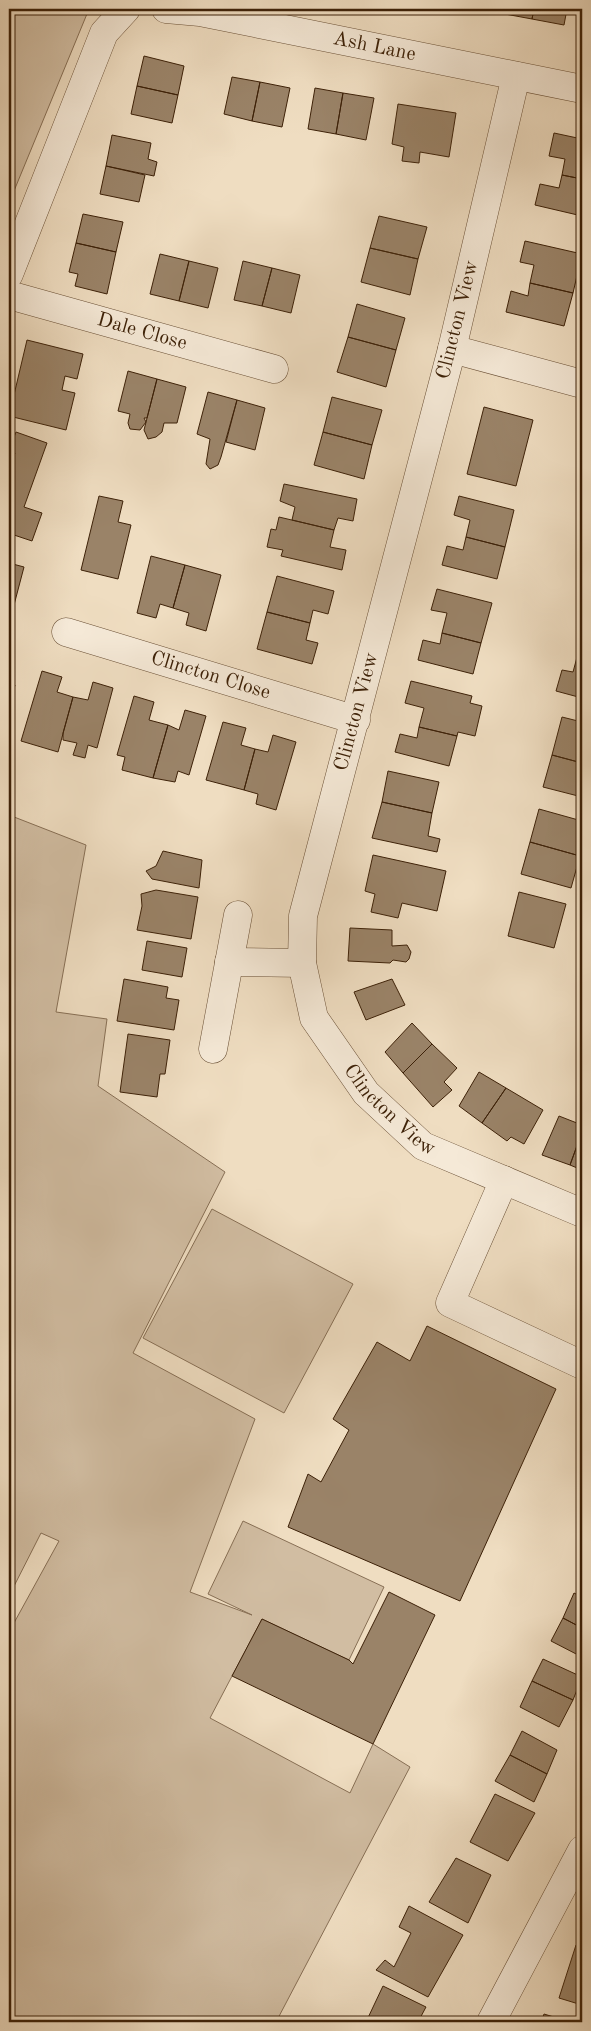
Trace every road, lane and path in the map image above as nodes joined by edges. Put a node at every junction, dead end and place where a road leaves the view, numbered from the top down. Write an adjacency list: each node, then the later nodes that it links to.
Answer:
1 (126, 9): 5 (street)
2 (166, 9): 3 (street, Ash Lane)
3 (516, 76): 4 (street, Ash Lane); 7 (street, Clincton View)
4 (582, 89)
5 (9, 274)
6 (9, 295): 8 (street, Dale Close)
7 (452, 349): 9 (street); 11 (street, Clincton View)
8 (274, 369)
9 (582, 384)
10 (66, 632): 11 (street, Clincton Close)
11 (356, 720): 14 (street, Clincton View)
12 (238, 914): 13 (street)
13 (229, 962): 14 (street); 15 (street)
14 (302, 963): 16 (street, Clincton View)
15 (213, 1050)
16 (504, 1180): 17 (street, Clincton View); 18 (street)
17 (582, 1212)
18 (582, 1365)
19 (582, 1850): 20 (street)
20 (490, 2022)

